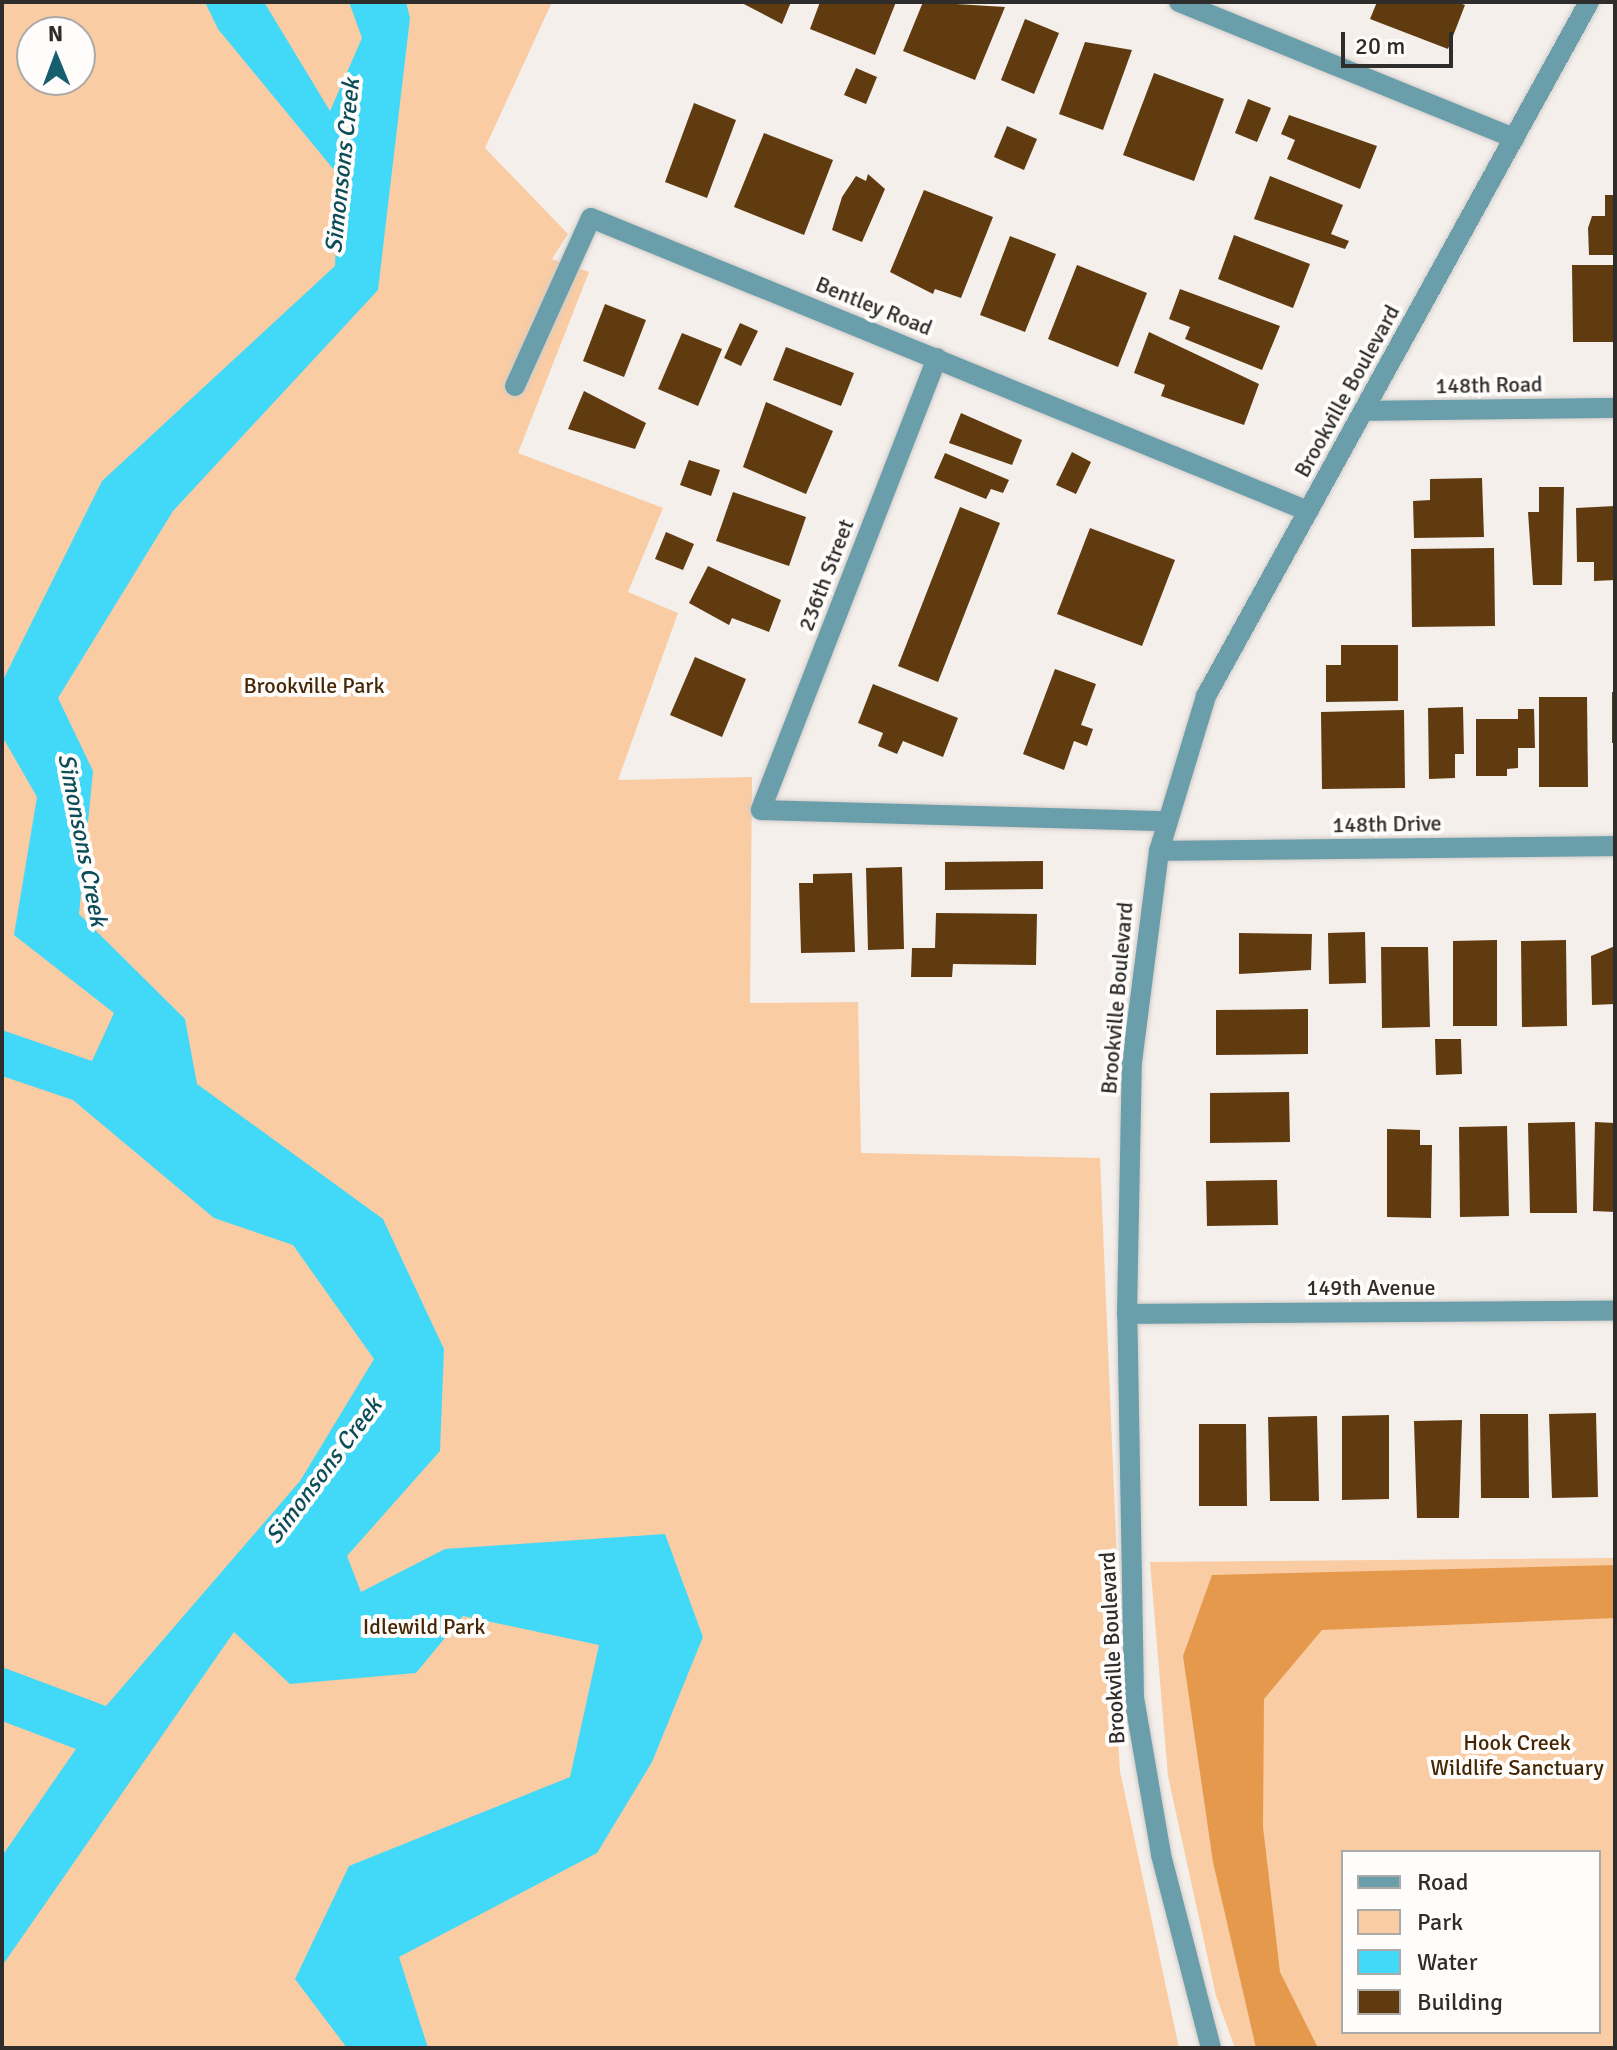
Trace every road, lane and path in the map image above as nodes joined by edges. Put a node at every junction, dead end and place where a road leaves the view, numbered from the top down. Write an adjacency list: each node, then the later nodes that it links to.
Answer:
1 (1179, 2): 3 (street)
2 (1589, 2): 3 (street, Brookville Boulevard)
3 (1514, 138): 7 (street, Brookville Boulevard)
4 (937, 358): 5 (street, Bentley Road); 8 (street, Bentley Road); 9 (street, 236th Street)
5 (515, 386)
6 (1615, 408): 7 (street, 148th Road)
7 (1364, 411): 8 (street, Brookville Boulevard)
8 (1308, 511): 9 (street, Brookville Boulevard)
9 (1166, 821): 11 (street, Brookville Boulevard)
10 (1615, 846): 11 (street, 148th Drive)
11 (1159, 851): 13 (street, Brookville Boulevard)
12 (1615, 1311): 13 (street, 149th Avenue)
13 (1127, 1314): 14 (street, Brookville Boulevard)
14 (1211, 2048)

